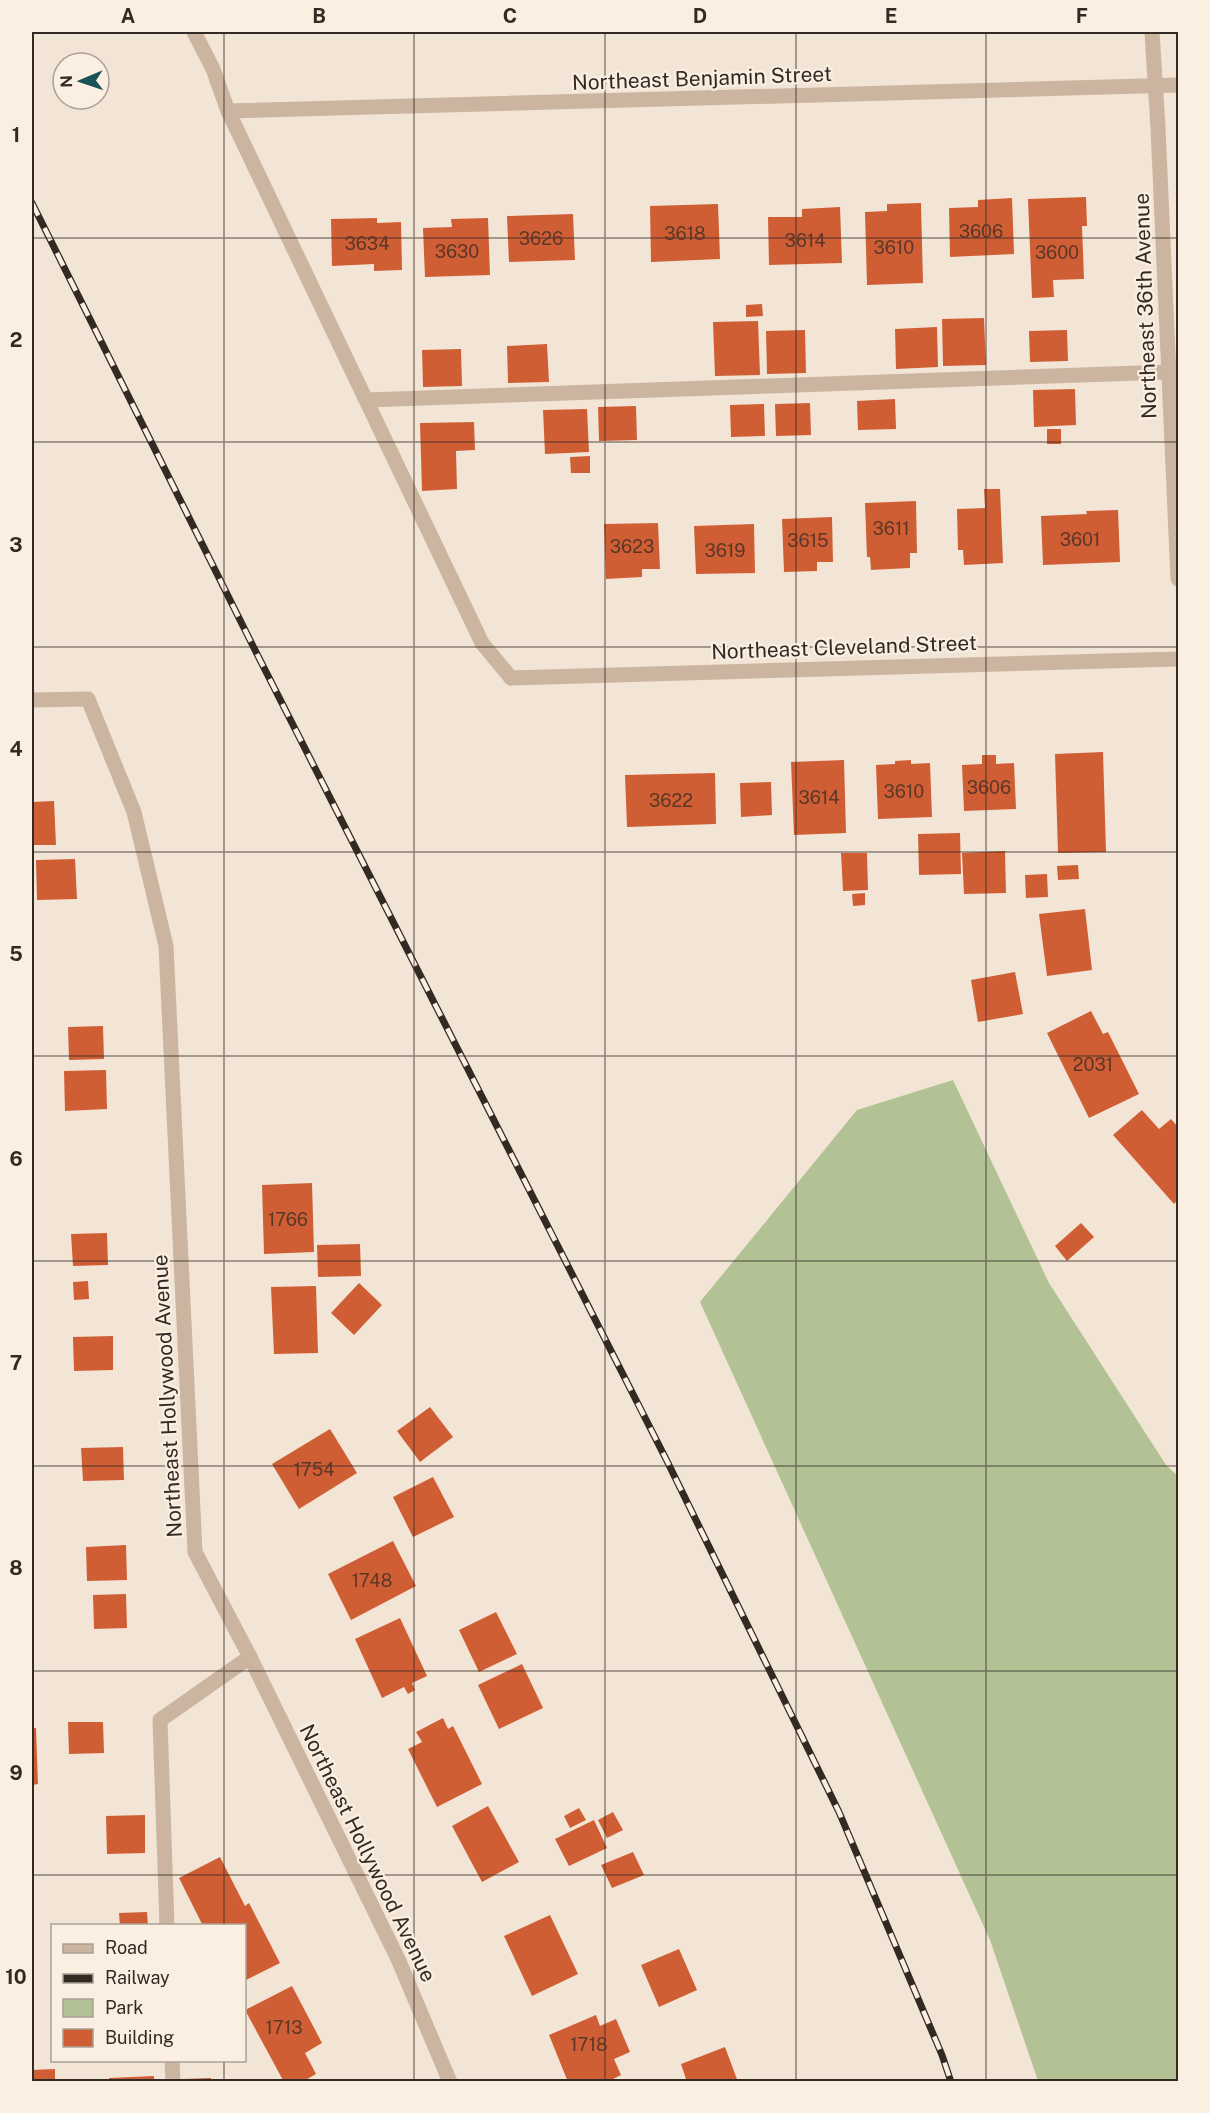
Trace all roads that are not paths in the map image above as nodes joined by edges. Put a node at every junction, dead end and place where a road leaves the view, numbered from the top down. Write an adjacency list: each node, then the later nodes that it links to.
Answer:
1 (194, 32): 5 (street)
2 (1152, 32): 4 (street, Northeast 36th Avenue)
3 (1179, 85): 4 (street, Northeast Benjamin Street)
4 (1155, 86): 5 (street, Northeast Benjamin Street); 6 (street, Northeast 36th Avenue)
5 (228, 111): 7 (street)
6 (1168, 372): 7 (street); 8 (street, Northeast 36th Avenue)
7 (367, 400): 9 (street, Northeast Cleveland Street)
8 (1179, 579)
9 (1179, 659)
10 (32, 700): 11 (street, Northeast Hollywood Avenue)
11 (250, 1658): 12 (street); 15 (street, Northeast Hollywood Avenue)
12 (167, 1924)
13 (172, 2062): 14 (street)
14 (173, 2082)
15 (450, 2082)

